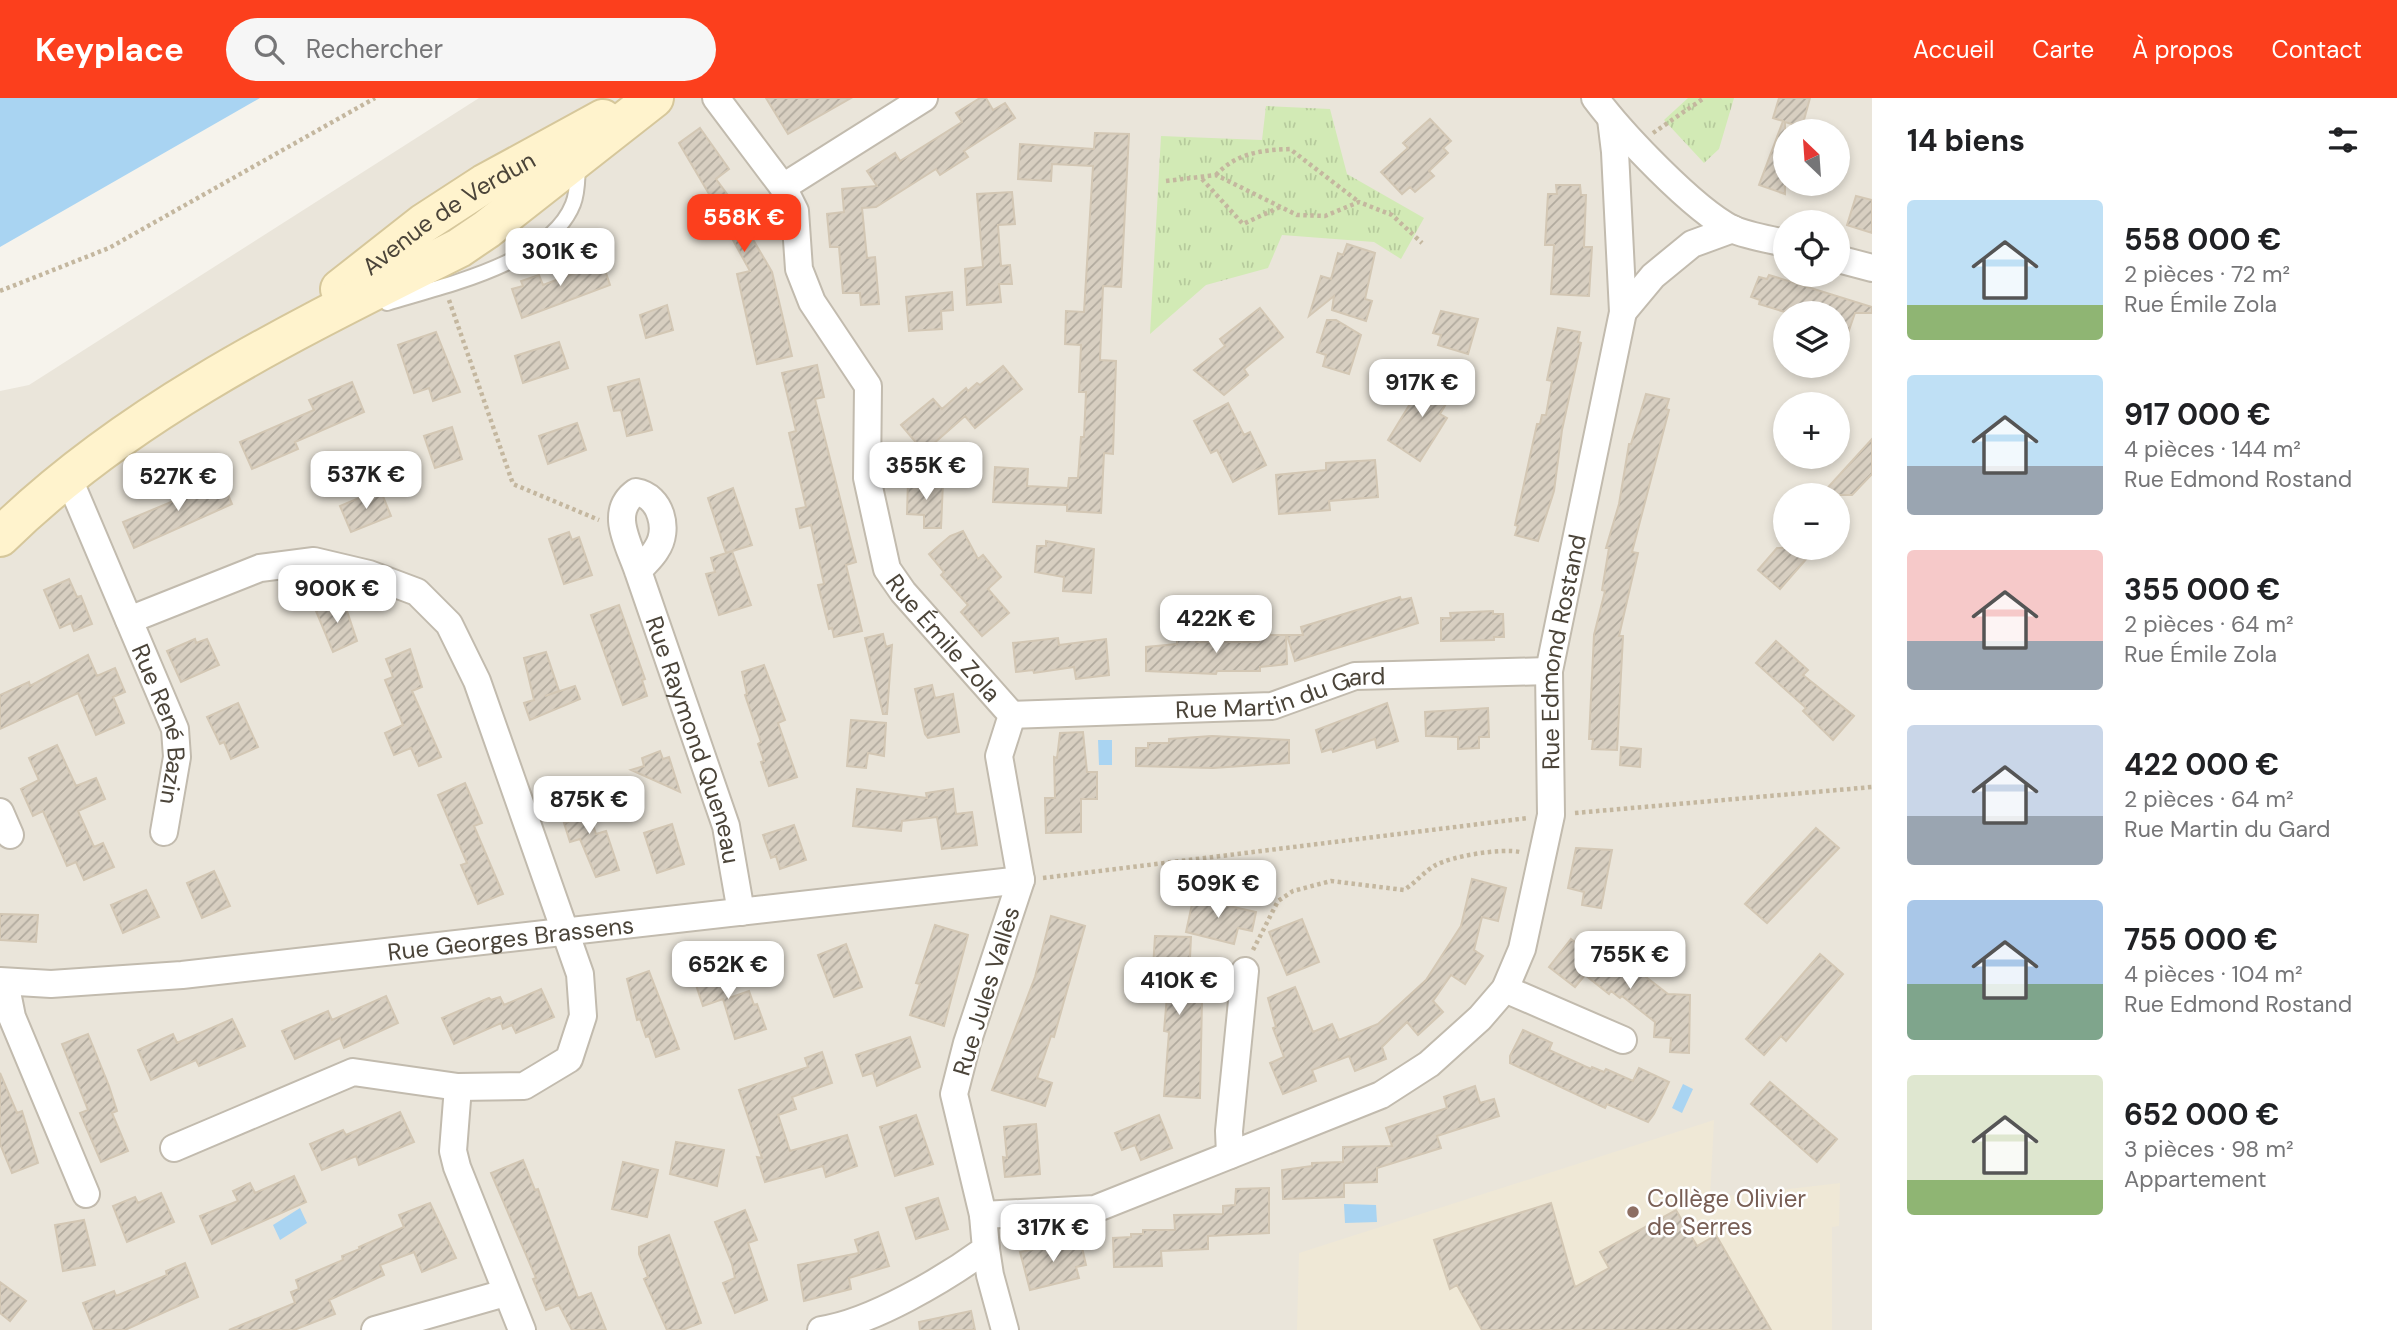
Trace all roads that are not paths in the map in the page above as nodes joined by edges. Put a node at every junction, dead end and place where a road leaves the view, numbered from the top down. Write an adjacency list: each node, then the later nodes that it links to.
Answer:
1 (646, 98): 14 (main road, Avenue de Verdun)
2 (654, 98): 6 (main road, Avenue de Verdun)
3 (716, 98): 7 (street, Rue Émile Zola)
4 (924, 98): 7 (street)
5 (1603, 108): 8 (street); 13 (street, Rue Edmond Rostand)
6 (579, 159): 12 (main road, Avenue de Verdun); 12 (lane)
7 (783, 187): 20 (street, Rue Émile Zola)
8 (1733, 229): 9 (street); 13 (street, Rue Edmond Rostand)
9 (1773, 240)
10 (1850, 262): 11 (street)
11 (1872, 268)
12 (340, 308): 14 (main road, Avenue de Verdun)
13 (1623, 312): 19 (street, Rue Edmond Rostand)
14 (264, 347): 15 (main road, Avenue de Verdun)
15 (69, 479): 16 (main road, Avenue de Verdun); 18 (street, Rue René Bazin)
16 (0, 537)
17 (638, 571): 17 (street, Rue Raymond Queneau); 23 (street, Rue Raymond Queneau)
18 (129, 620): 21 (street, Rue René Bazin); 24 (street, Rue René Bazin)
19 (1549, 671): 20 (street, Rue Martin du Gard); 27 (street, Rue Edmond Rostand)
20 (1012, 715): 22 (street, Rue Émile Zola)
21 (164, 832)
22 (1021, 880): 23 (street, Rue Georges Brassens); 33 (street, Rue Jules Vallès)
23 (741, 912): 24 (street, Rue Georges Brassens)
24 (565, 932): 26 (street, Rue Georges Brassens); 29 (street, Rue René Bazin)
25 (1245, 971): 31 (street)
26 (3, 982): 32 (street)
27 (1504, 989): 28 (street); 31 (street, Rue Edmond Rostand)
28 (1623, 1040)
29 (458, 1087): 30 (street, Rue René Bazin); 35 (street)
30 (174, 1148)
31 (1230, 1155): 33 (street, Rue Edmond Rostand)
32 (86, 1194)
33 (983, 1215): 34 (street, Rue Jules Vallès)
34 (986, 1249): 38 (street); 39 (street, Rue Jules Vallès)
35 (505, 1293): 36 (street); 37 (street)
36 (375, 1330)
37 (522, 1330)
38 (821, 1330)
39 (1005, 1330)

